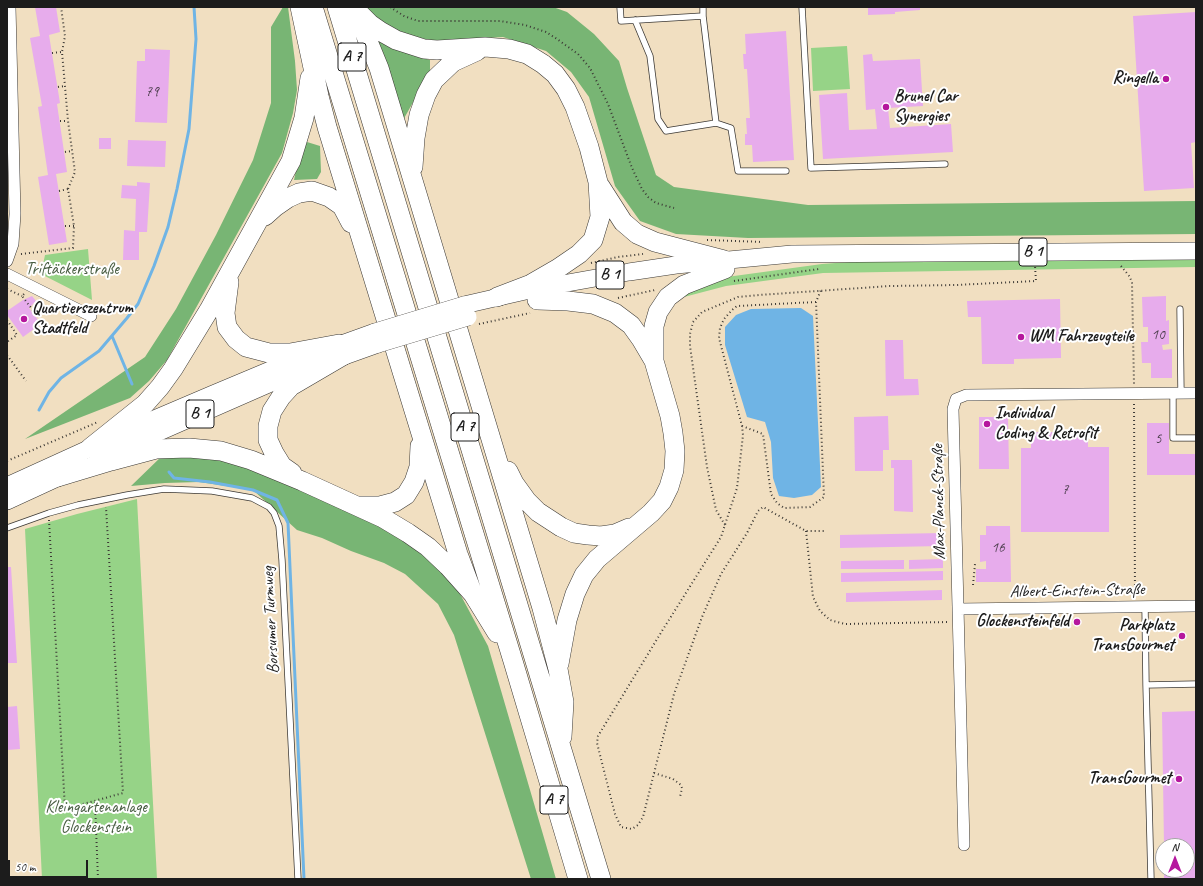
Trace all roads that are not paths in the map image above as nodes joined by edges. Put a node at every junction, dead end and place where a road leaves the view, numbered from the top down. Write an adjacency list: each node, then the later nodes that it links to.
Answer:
1 (10, 7): 21 (street)
2 (300, 7): 12 (highway)
3 (313, 7): 49 (highway, A 7)
4 (337, 7): 53 (highway, A 7)
5 (620, 7): 10 (lane)
6 (703, 7): 9 (lane)
7 (802, 7): 14 (lane)
8 (355, 9): 11 (highway); 16 (highway)
9 (703, 16): 10 (lane); 13 (lane)
10 (635, 20): 13 (lane)
11 (486, 47): 16 (highway); 17 (highway)
12 (312, 66): 18 (highway); 19 (highway)
13 (716, 123): 15 (lane)
14 (945, 164)
15 (786, 171)
16 (412, 179): 36 (highway)
17 (598, 182): 22 (highway); 25 (highway)
18 (257, 224): 19 (highway); 23 (highway)
19 (364, 246): 34 (highway)
20 (1196, 251): 22 (main road, B 1)
21 (8, 258)
22 (727, 270): 25 (main road, B 1); 26 (main road, B 1); 31 (highway)
23 (231, 271): 30 (highway); 37 (highway)
24 (7, 274): 28 (street)
25 (498, 297): 29 (main road, B 1)
26 (535, 306): 29 (main road, B 1); 31 (highway)
27 (1180, 309): 32 (lane)
28 (91, 316)
29 (470, 316): 30 (main road, B 1, bridge)
30 (341, 350): 37 (main road, B 1); 38 (main road, B 1); 39 (highway)
31 (654, 361): 43 (highway)
32 (1177, 393): 33 (street, Max-Planck-Straße); 35 (lane); 48 (street, Max-Planck-Straße)
33 (1196, 393)
34 (420, 431): 42 (highway); 45 (highway)
35 (1196, 438)
36 (492, 444): 43 (highway); 50 (highway)
37 (90, 448): 40 (main road, B 1)
38 (58, 477): 39 (highway); 41 (main road, B 1)
39 (302, 481): 42 (highway)
40 (7, 486)
41 (7, 501)
42 (356, 506): 45 (highway)
43 (641, 522): 50 (highway)
44 (7, 528): 55 (lane, Borsumer Turmweg)
45 (473, 594): 49 (highway)
46 (1196, 606): 47 (street, Albert-Einstein-Straße)
47 (1140, 607): 48 (street, Albert-Einstein-Straße); 52 (lane)
48 (958, 609): 54 (street, Max-Planck-Straße)
49 (513, 660): 56 (highway, A 7)
50 (558, 669): 53 (highway)
51 (1196, 684): 52 (lane)
52 (1146, 685): 58 (lane)
53 (561, 748): 57 (highway, A 7)
54 (964, 845)
55 (298, 879)
56 (578, 879)
57 (601, 879)
58 (1151, 879)

